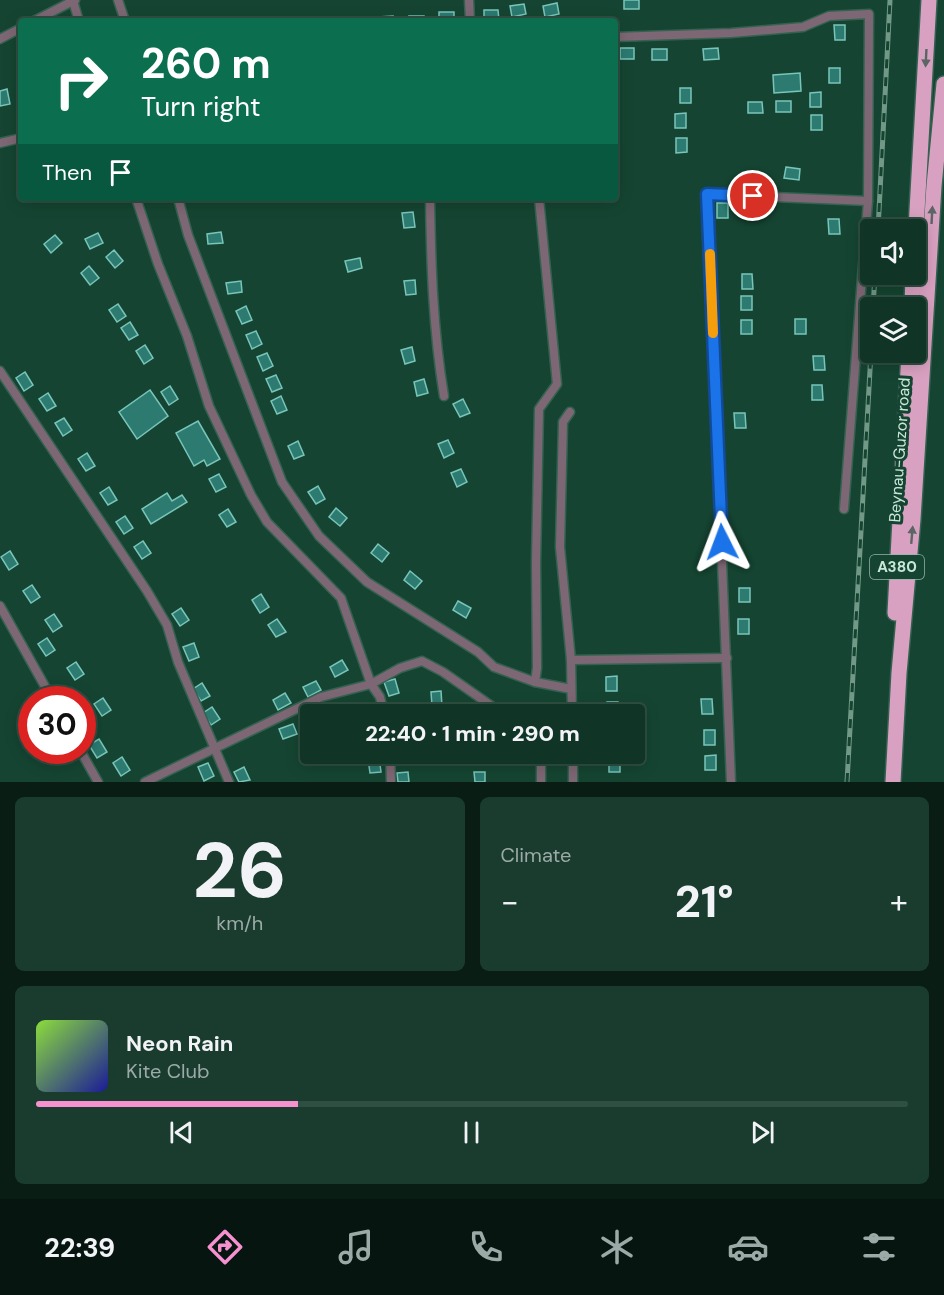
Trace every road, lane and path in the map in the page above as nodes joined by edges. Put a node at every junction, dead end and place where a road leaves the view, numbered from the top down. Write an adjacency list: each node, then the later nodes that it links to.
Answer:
1 (74, 0): 5 (street); 6 (street)
2 (118, 0): 7 (street)
3 (469, 0): 8 (street)
4 (929, 0): 20 (highway, one-way to 20)
5 (40, 18)
6 (78, 18)
7 (124, 18)
8 (470, 18)
9 (18, 30): 11 (street)
10 (618, 37): 19 (street)
11 (0, 39)
12 (944, 84): 49 (highway, Beynau-Guzor road / A380, one-way to 12)
13 (18, 139): 14 (street)
14 (0, 143)
15 (137, 201): 30 (street)
16 (179, 201): 29 (street)
17 (430, 201): 23 (street)
18 (539, 201): 29 (street)
19 (868, 201): 25 (street); 27 (street)
20 (917, 219)
21 (908, 363): 48 (highway, Beynau-Guzor road / A380)
22 (0, 371): 36 (street)
23 (444, 396)
24 (570, 412): 28 (street)
25 (844, 509)
26 (0, 606): 31 (street)
27 (727, 658): 28 (street); 47 (street)
28 (571, 660): 32 (street)
29 (535, 682): 32 (street)
30 (371, 684): 33 (street); 34 (street); 36 (street)
31 (45, 686)
32 (571, 689): 35 (street)
33 (382, 704)
34 (489, 704)
35 (572, 704)
36 (214, 750): 42 (street); 43 (street)
37 (88, 764): 41 (street)
38 (391, 764): 44 (street)
39 (541, 764): 45 (street)
40 (573, 764): 46 (street)
41 (98, 782)
42 (145, 782)
43 (229, 782)
44 (392, 782)
45 (541, 782)
46 (573, 782)
47 (731, 782)
48 (885, 782)
49 (893, 782)

